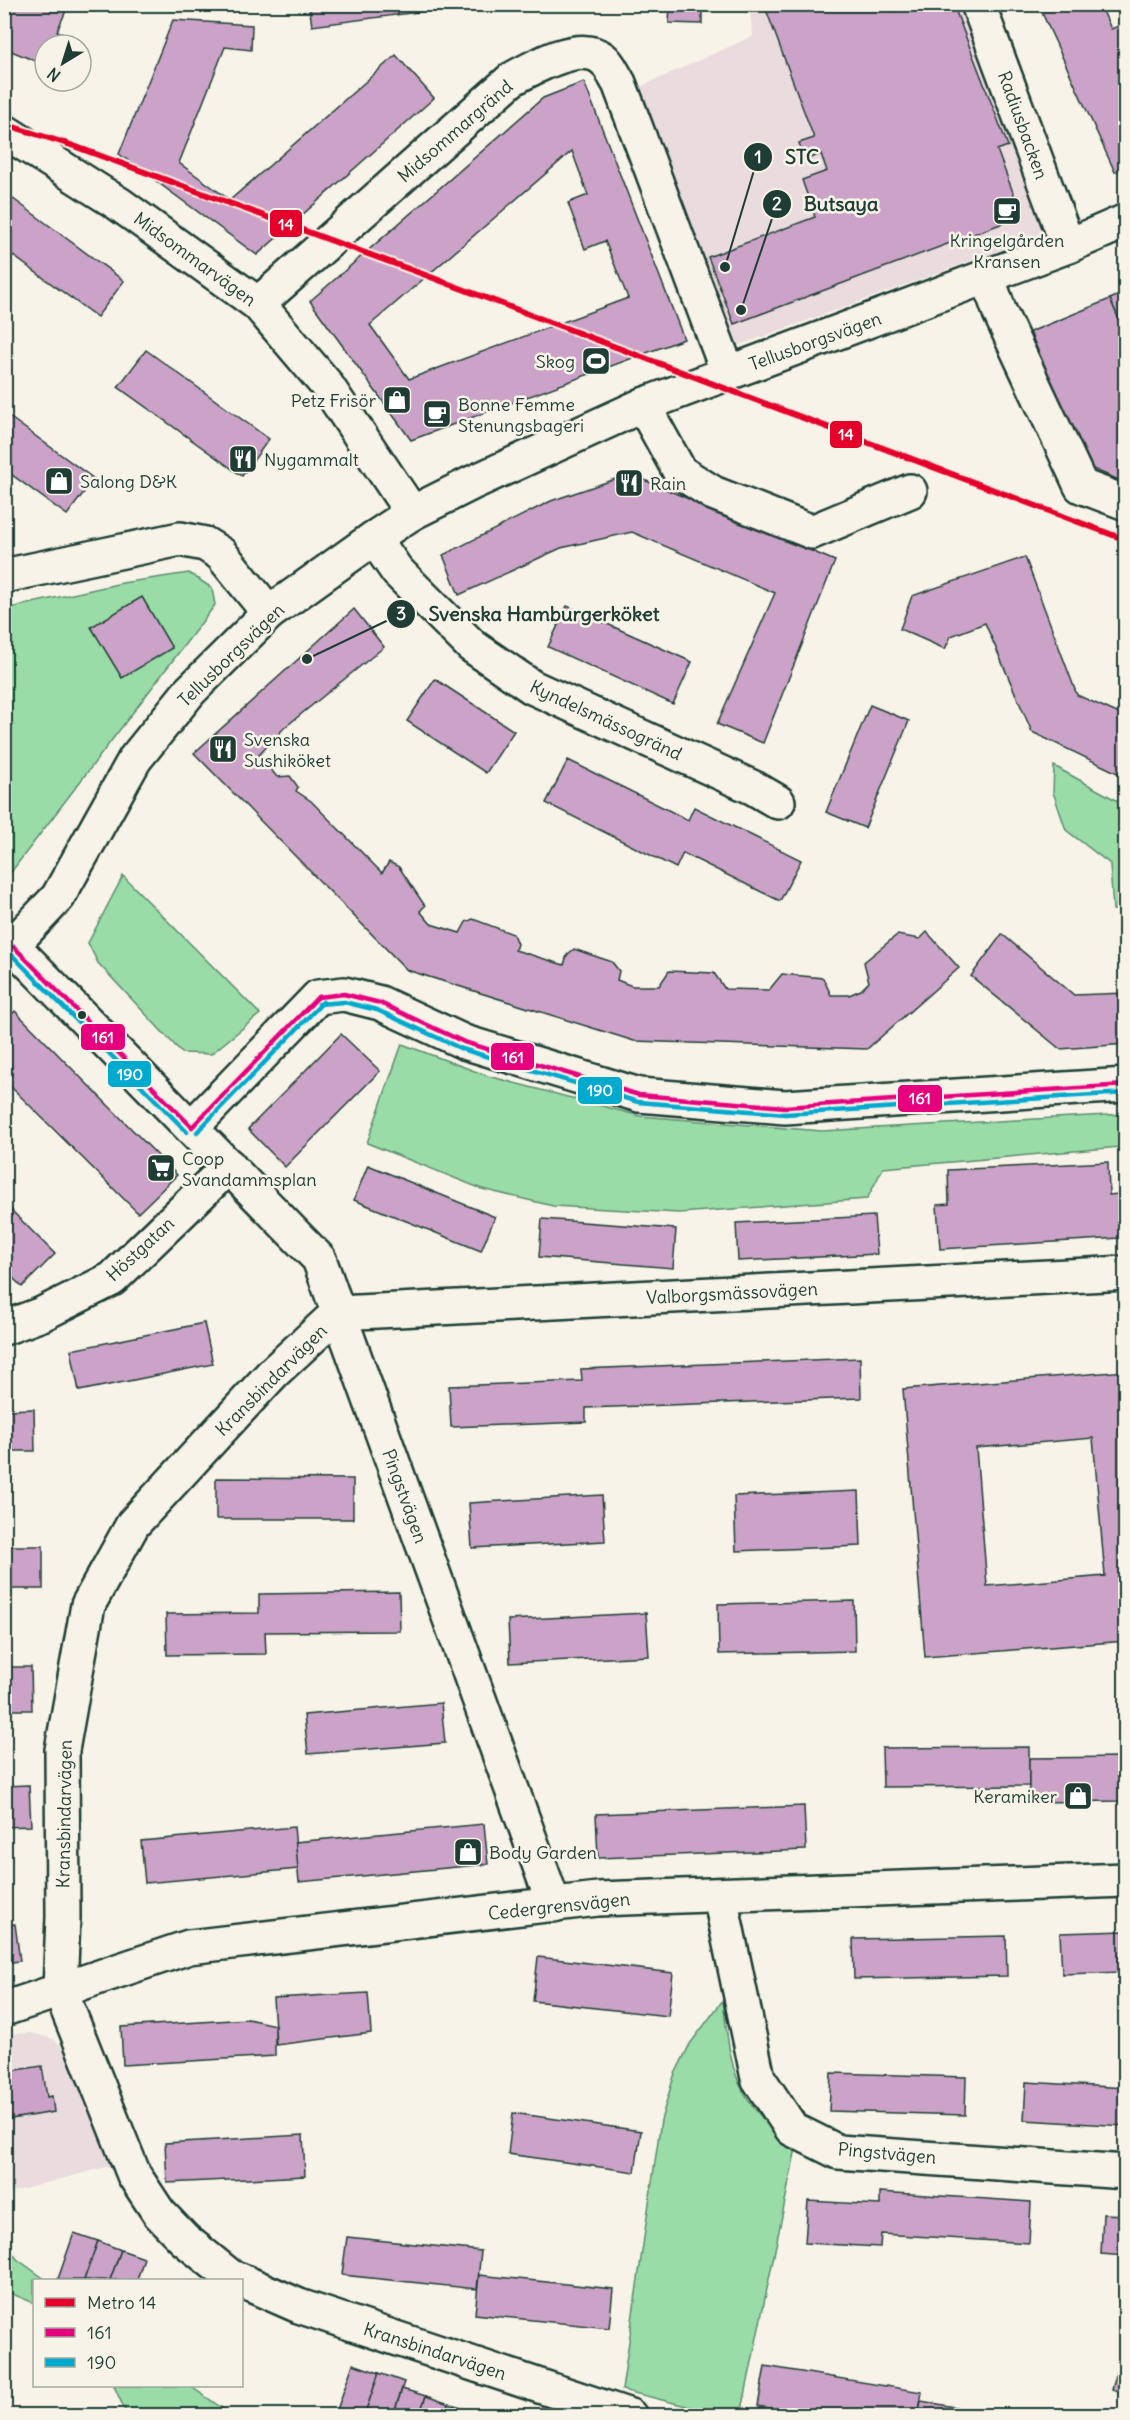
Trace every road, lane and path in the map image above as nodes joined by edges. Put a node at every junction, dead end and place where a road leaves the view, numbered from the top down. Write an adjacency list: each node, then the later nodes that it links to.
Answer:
1 (978, 4): 4 (street, Radiusbacken)
2 (4, 131): 6 (street, Midsommarvägen)
3 (1125, 221): 4 (street, Tellusborgsvägen)
4 (1068, 246): 5 (street, Tellusborgsvägen)
5 (987, 276): 7 (street, Tellusborgsvägen); 10 (street)
6 (258, 304): 7 (street, Midsommargränd); 11 (street, Midsommarvägen)
7 (728, 373): 8 (street, Tellusborgsvägen)
8 (643, 405): 9 (street); 11 (street, Tellusborgsvägen)
9 (910, 491)
10 (1125, 503)
11 (412, 513): 12 (street, Tellusborgsvägen)
12 (374, 538): 14 (street, Tellusborgsvägen); 15 (street, Kyndelsmässogränd)
13 (4, 576): 14 (street)
14 (269, 613): 16 (street, Tellusborgsvägen)
15 (778, 802)
16 (9, 951): 18 (street, Pingstvägen)
17 (1125, 1086): 18 (street)
18 (192, 1127): 19 (street, Pingstvägen)
19 (229, 1166): 21 (street, Pingstvägen); 22 (street, Höstgatan)
20 (1125, 1273): 21 (street, Valborgsmässovägen)
21 (338, 1313): 25 (street, Pingstvägen); 26 (street, Kransbindarvägen)
22 (4, 1328)
23 (1125, 1880): 24 (street, Cedergrensvägen)
24 (720, 1896): 25 (street, Cedergrensvägen); 28 (street, Pingstvägen)
25 (554, 1905): 26 (street, Cedergrensvägen)
26 (60, 1990): 27 (street, Cedergrensvägen); 29 (street, Kransbindarvägen)
27 (4, 2009)
28 (1125, 2172)
29 (238, 2279)
30 (243, 2282): 31 (street, Kransbindarvägen)
31 (630, 2415)

